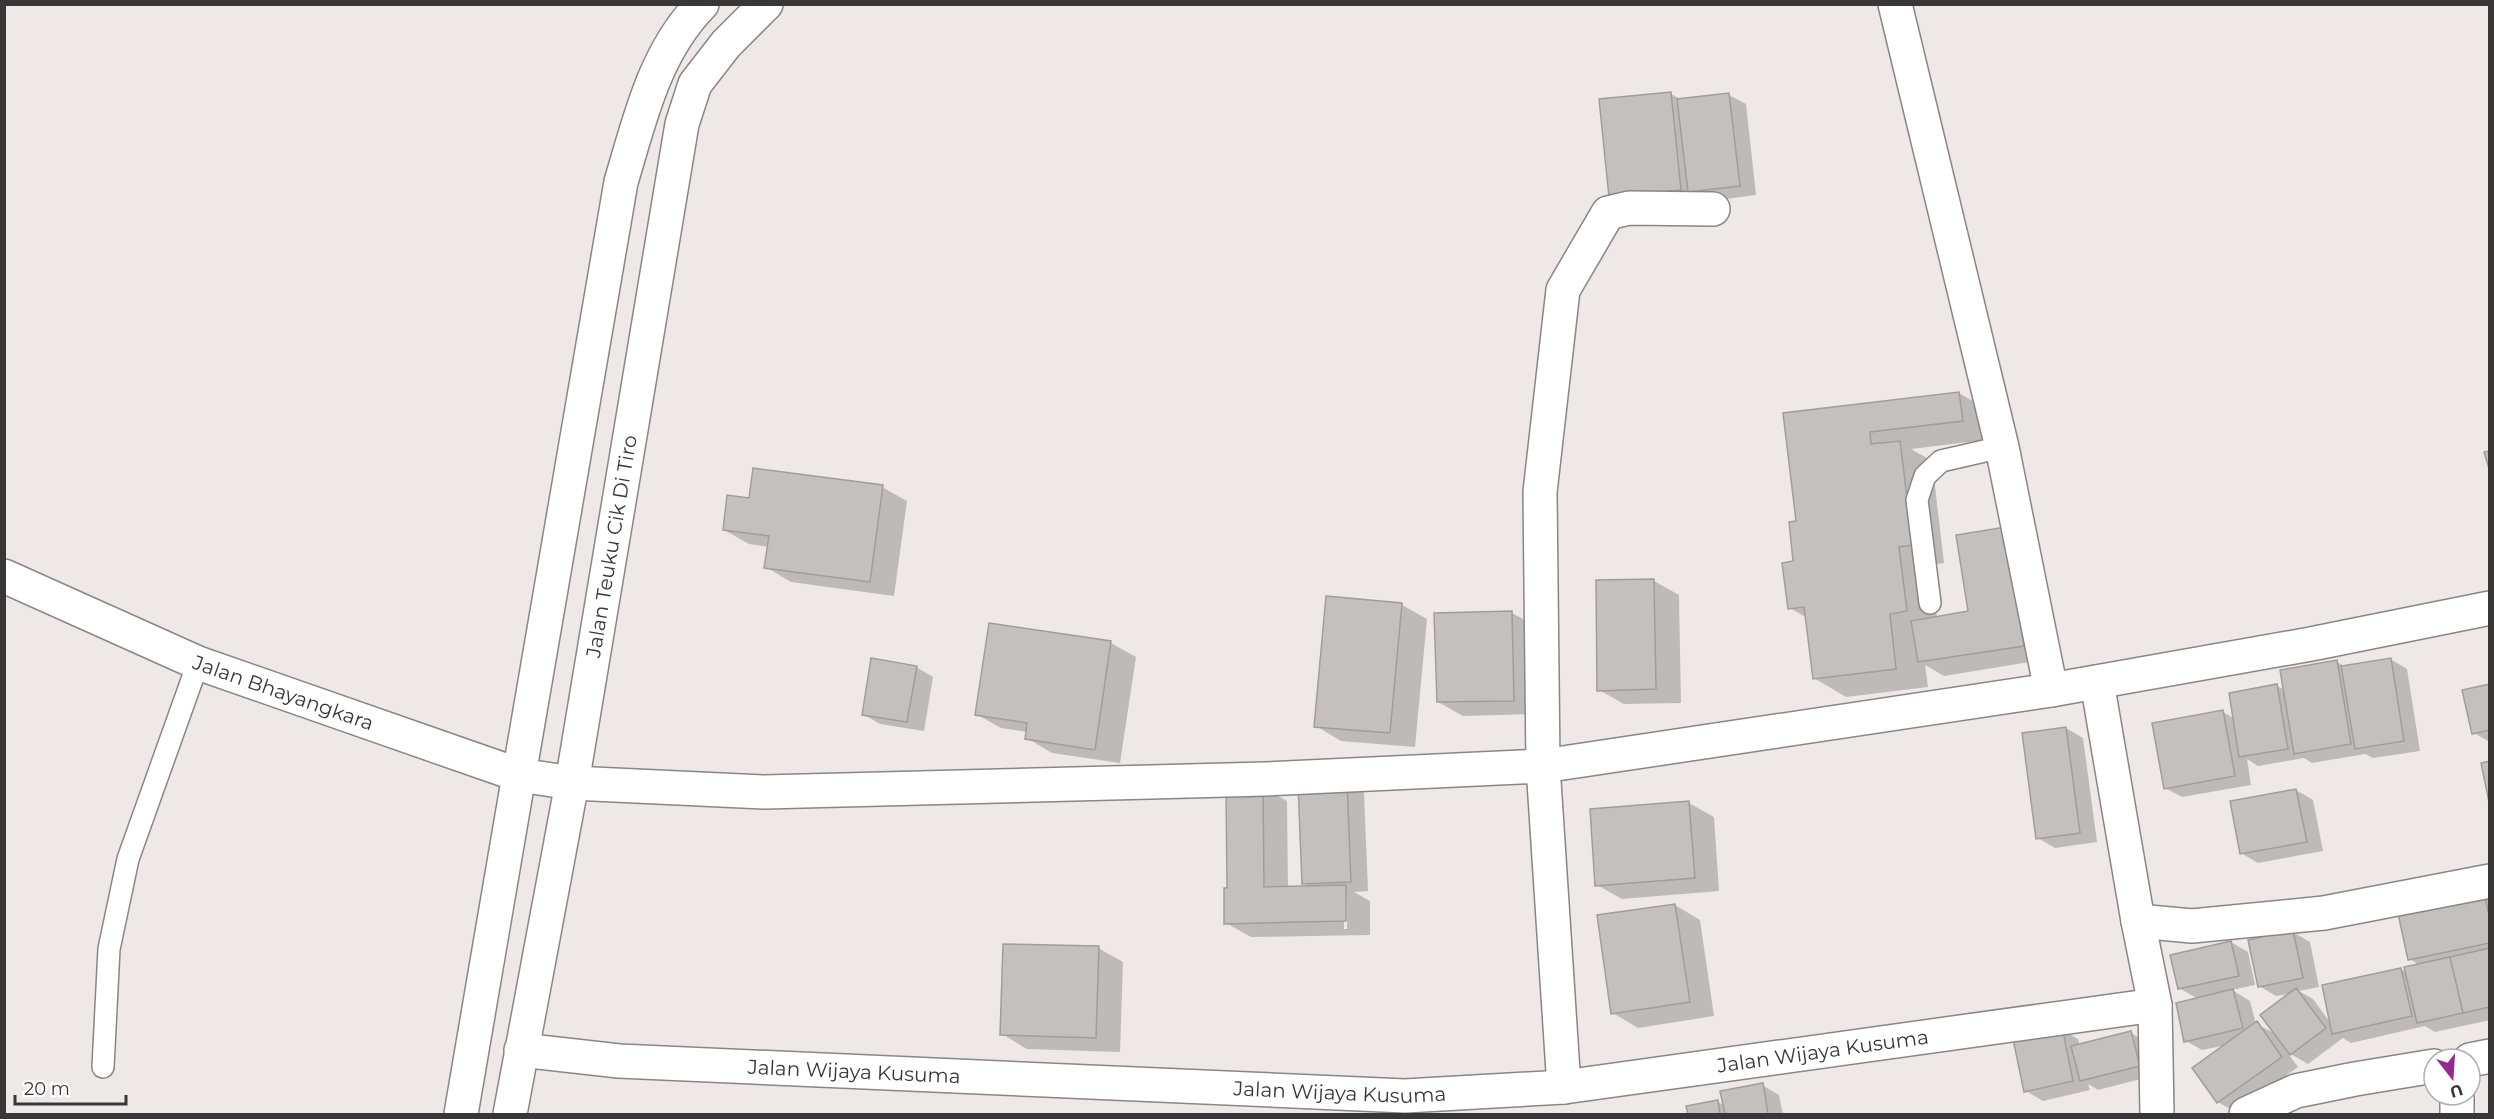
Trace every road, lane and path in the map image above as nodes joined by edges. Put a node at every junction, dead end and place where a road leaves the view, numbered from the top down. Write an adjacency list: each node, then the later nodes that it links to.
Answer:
1 (766, 4): 4 (street, Jalan Teuku Cik Di Tiro)
2 (1895, 4): 6 (street)
3 (695, 12): 4 (street); 14 (street)
4 (726, 44): 15 (street, Jalan Teuku Cik Di Tiro)
5 (1713, 209): 13 (street)
6 (2002, 447): 8 (lane); 12 (street)
7 (4, 576): 10 (street, Jalan Bhayangkara)
8 (1930, 603)
9 (2490, 608): 11 (street, Jalan Bhayangkara)
10 (198, 663): 14 (street, Jalan Bhayangkara); 20 (lane)
11 (2097, 682): 12 (street, Jalan Bhayangkara); 17 (street)
12 (2051, 690): 13 (street, Jalan Bhayangkara)
13 (1543, 766): 15 (street, Jalan Bhayangkara); 22 (street)
14 (519, 775): 15 (street, Jalan Bhayangkara); 24 (street)
15 (572, 783): 19 (street, Jalan Teuku Cik Di Tiro)
16 (2490, 881): 17 (street)
17 (2138, 921): 18 (street)
18 (2155, 1005): 22 (street, Jalan Wijaya Kusuma); 26 (street)
19 (521, 1050): 22 (street, Jalan Wijaya Kusuma); 25 (street, Jalan Teuku Cik Di Tiro)
20 (103, 1067)
21 (2422, 1068): 23 (street)
22 (1564, 1087)
23 (2296, 1103): 27 (street)
24 (461, 1114)
25 (510, 1114)
26 (2157, 1114)
27 (2246, 1114)

